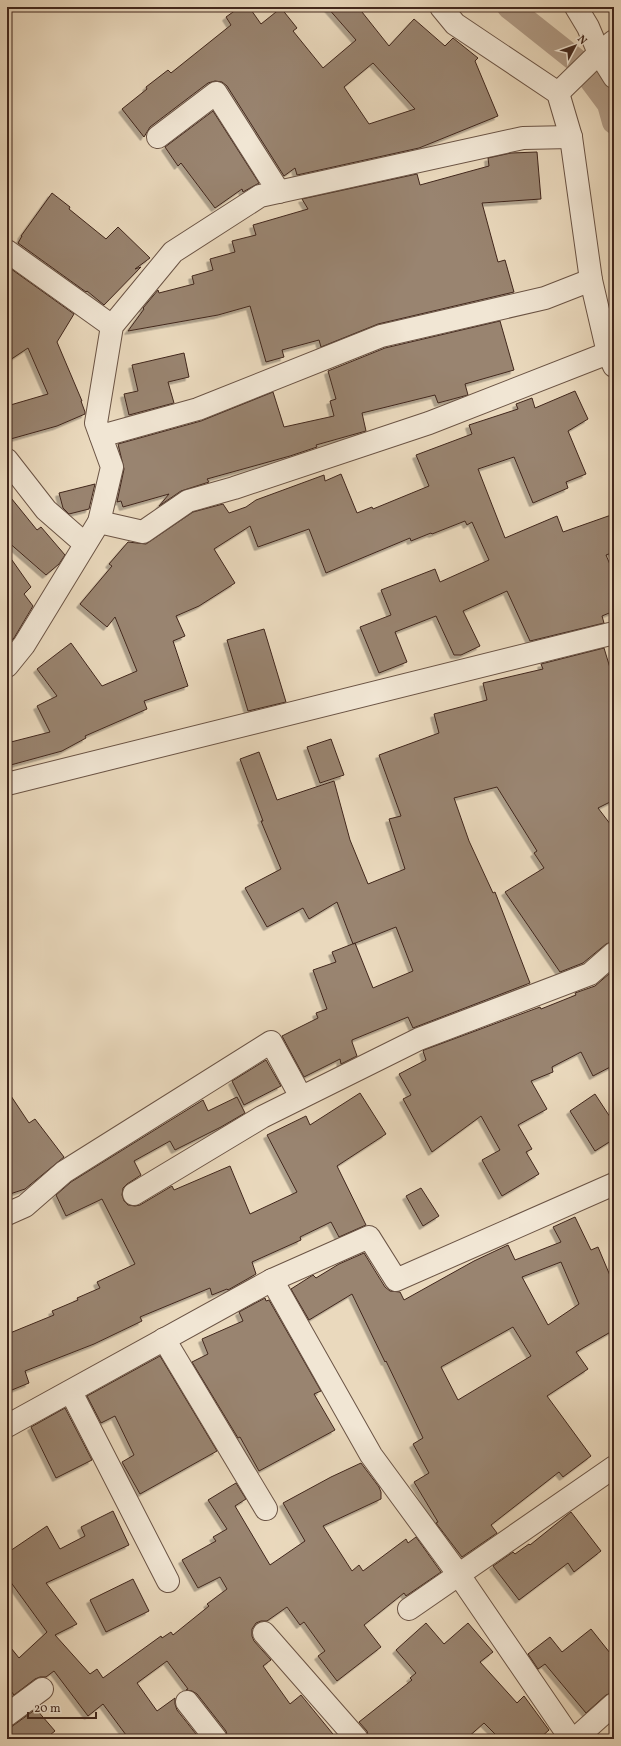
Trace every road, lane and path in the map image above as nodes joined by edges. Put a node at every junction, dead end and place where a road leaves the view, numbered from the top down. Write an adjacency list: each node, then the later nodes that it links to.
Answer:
1 (441, 7): 5 (street)
2 (576, 7): 3 (street)
3 (607, 47): 4 (street); 5 (street)
4 (614, 77)
5 (558, 92): 7 (street)
6 (158, 137): 8 (street)
7 (571, 137): 8 (street); 10 (street)
8 (279, 192): 11 (street)
9 (7, 251): 11 (street)
10 (591, 280): 12 (street); 13 (street)
11 (112, 326): 13 (street)
12 (611, 360): 15 (street)
13 (101, 436): 15 (street)
14 (7, 460): 16 (street)
15 (99, 522): 16 (street)
16 (85, 544): 18 (street)
17 (614, 633): 19 (street)
18 (7, 666)
19 (7, 784)
20 (614, 953): 21 (street)
21 (301, 1097): 23 (street); 24 (street)
22 (614, 1184): 25 (street)
23 (134, 1194)
24 (7, 1214)
25 (272, 1280): 26 (street); 31 (street)
26 (164, 1339): 27 (street); 30 (street)
27 (71, 1392): 28 (street); 32 (street)
28 (7, 1426)
29 (614, 1467): 31 (street)
30 (266, 1509)
31 (459, 1574): 33 (street); 41 (street)
32 (168, 1581)
33 (409, 1609)
34 (264, 1633): 40 (street)
35 (42, 1689): 38 (street)
36 (187, 1702): 39 (street)
37 (614, 1704): 42 (street)
38 (7, 1715)
39 (216, 1739)
40 (357, 1739)
41 (571, 1739)
42 (575, 1739)

